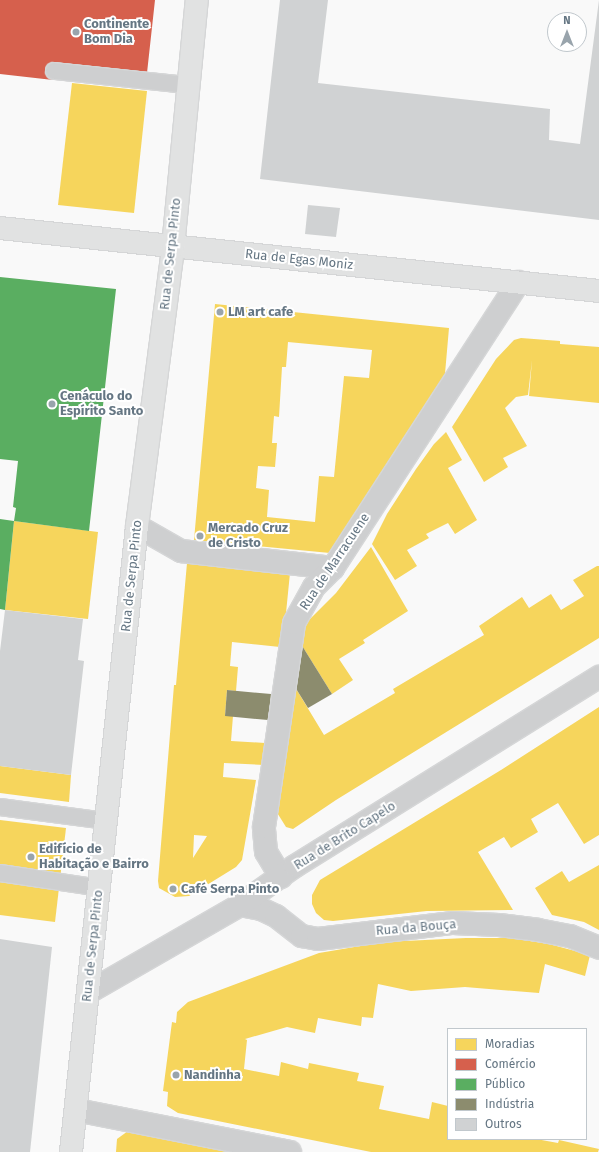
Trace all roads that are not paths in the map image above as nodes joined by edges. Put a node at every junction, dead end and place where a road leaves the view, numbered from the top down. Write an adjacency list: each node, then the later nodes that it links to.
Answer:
1 (197, 0): 3 (street, Rua de Serpa Pinto)
2 (54, 70): 3 (lane)
3 (188, 85): 5 (street, Rua de Serpa Pinto)
4 (0, 228): 5 (street, Rua de Egas Moniz)
5 (173, 247): 6 (street, Rua de Egas Moniz); 8 (street, Rua de Serpa Pinto)
6 (519, 282): 7 (street, Rua de Egas Moniz); 9 (street, Rua de Marracuene)
7 (599, 291)
8 (137, 526): 9 (street); 12 (street, Rua de Serpa Pinto)
9 (333, 568): 14 (street, Rua de Marracuene)
10 (599, 677): 14 (street, Rua de Brito Capelo)
11 (0, 807): 12 (lane)
12 (107, 821): 15 (street, Rua de Serpa Pinto)
13 (0, 874): 15 (lane)
14 (281, 877): 16 (street, Rua de Brito Capelo)
15 (100, 888): 18 (street, Rua de Serpa Pinto)
16 (240, 905): 17 (street, Rua da Bouça); 18 (street, Rua de Brito Capelo)
17 (599, 948)
18 (89, 992): 19 (street, Rua de Serpa Pinto)
19 (76, 1110): 20 (street, Rua de Serpa Pinto); 21 (street)
20 (71, 1152)
21 (290, 1152)

